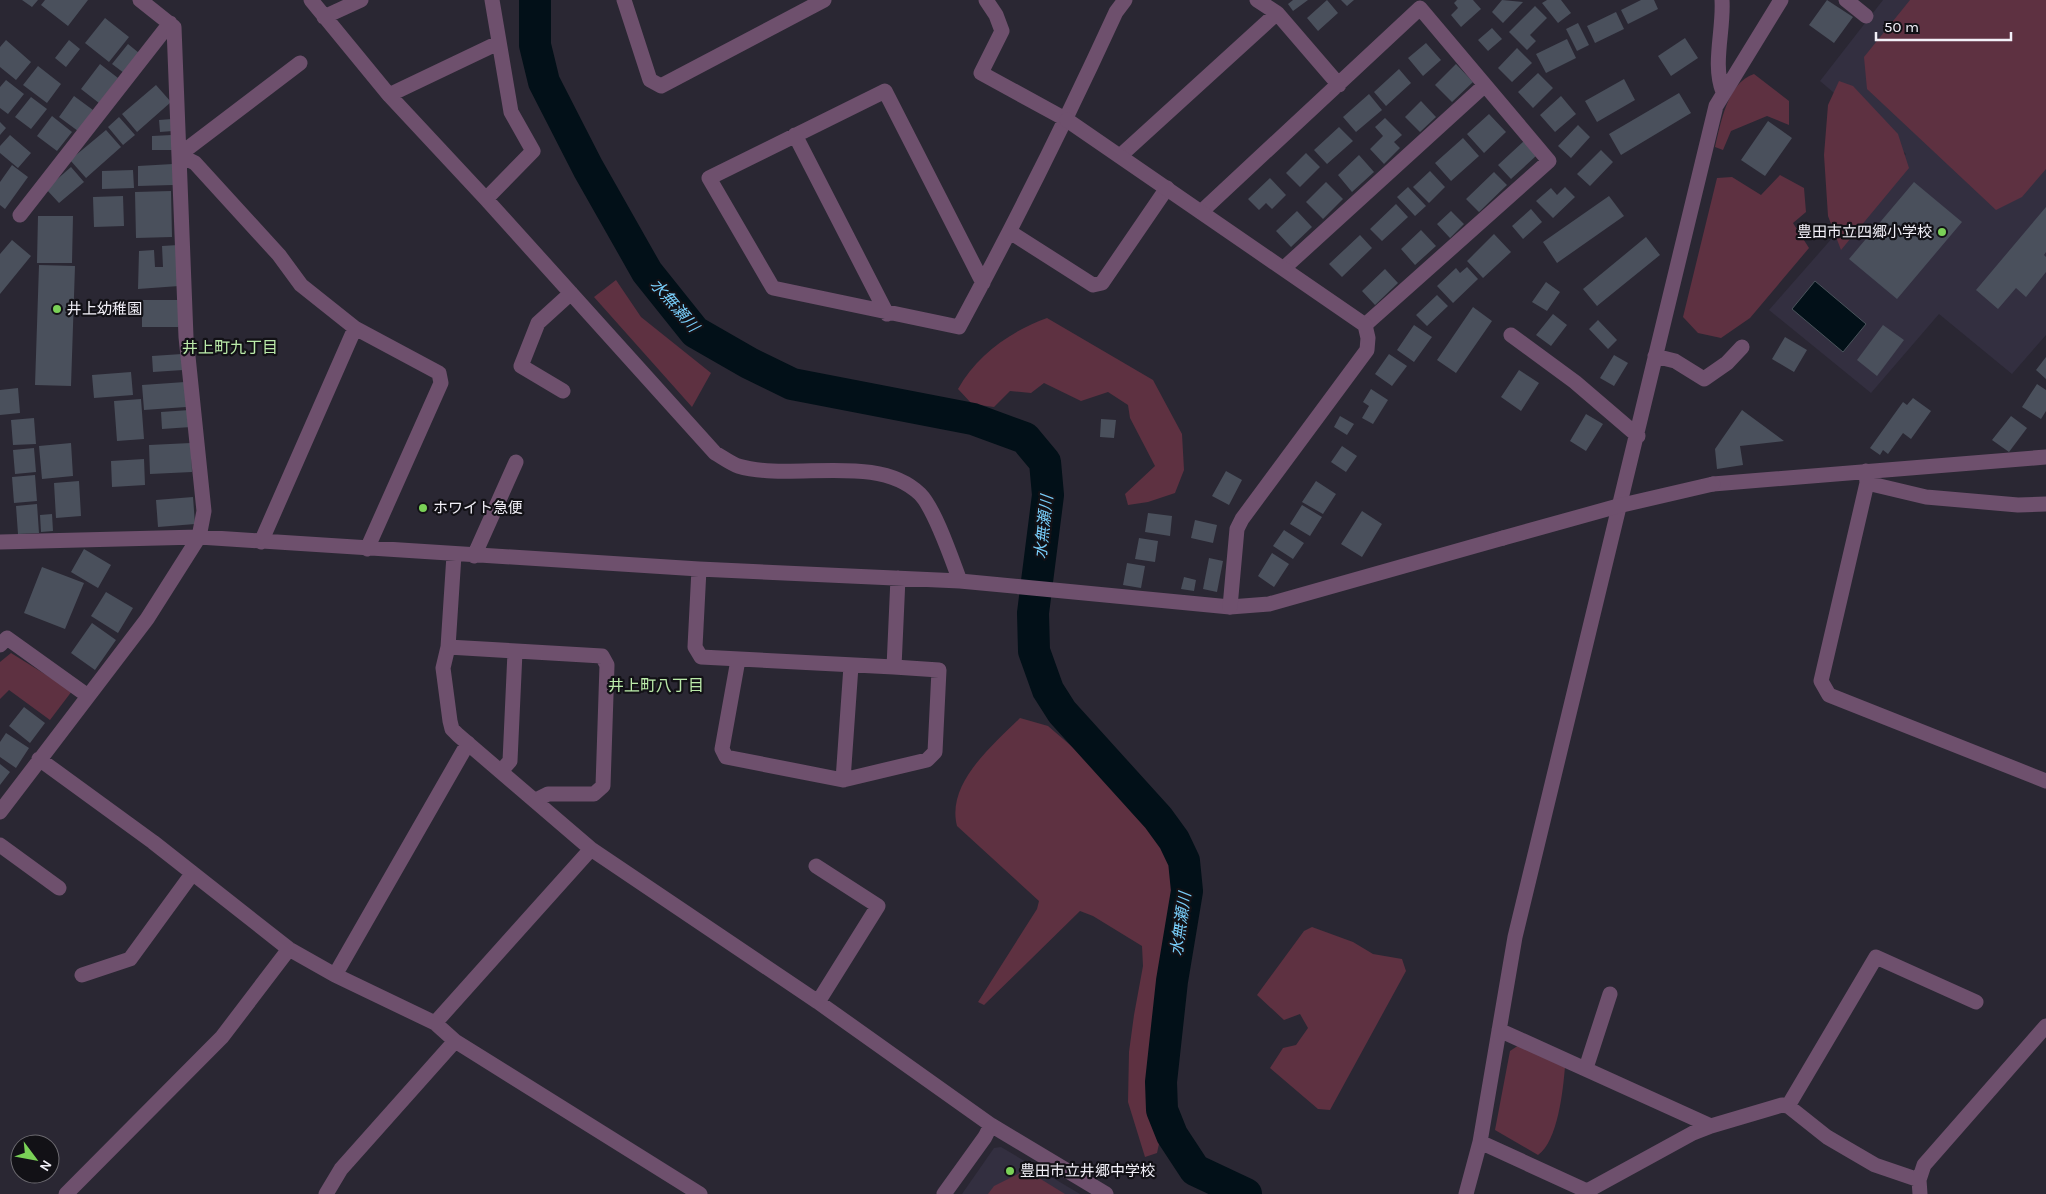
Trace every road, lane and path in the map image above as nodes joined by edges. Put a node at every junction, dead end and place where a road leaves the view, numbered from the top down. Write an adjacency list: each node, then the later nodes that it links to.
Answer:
1 (140, 0): 18 (street)
2 (311, 0): 17 (street)
3 (361, 0): 17 (street)
4 (492, 0): 19 (street)
5 (824, 0): 14 (street)
6 (986, 0): 25 (street)
7 (1125, 0): 25 (street)
8 (1257, 0): 15 (street)
9 (1722, 0): 23 (street)
10 (1782, 0): 23 (street)
11 (1846, 0): 16 (street)
12 (626, 1): 14 (street)
13 (1424, 4): 21 (street); 22 (street)
14 (805, 5)
15 (1277, 12): 21 (street); 28 (street)
16 (1866, 16)
17 (324, 17): 24 (street)
18 (170, 23): 27 (street); 32 (street)
19 (498, 43): 24 (street); 30 (street)
20 (300, 63): 27 (street)
21 (1339, 84): 31 (street)
22 (1485, 85): 34 (street); 38 (street)
23 (1723, 92): 42 (street)
24 (389, 95): 30 (street)
25 (1067, 120): 28 (street); 33 (street)
26 (795, 135): 35 (street); 37 (street); 37 (street)
27 (179, 155): 39 (street); 50 (street)
28 (1120, 156): 29 (street)
29 (1167, 188): 31 (street); 33 (street)
30 (486, 199): 36 (street)
31 (1201, 212): 34 (street)
32 (20, 215)
33 (1010, 232): 35 (street)
34 (1284, 268): 38 (street)
35 (982, 283): 37 (street)
36 (571, 293): 43 (street); 58 (street)
37 (888, 314)
38 (1365, 325): 59 (street)
39 (355, 328): 52 (street); 53 (street)
40 (1511, 335): 44 (street)
41 (1742, 347): 42 (street)
42 (1655, 356): 44 (street)
43 (563, 391)
44 (1638, 436): 49 (street)
45 (2046, 457): 47 (street)
46 (516, 462): 55 (street)
47 (1866, 477): 48 (street); 49 (street); 71 (street)
48 (2046, 504)
49 (1618, 506): 59 (street); 87 (street)
50 (199, 537): 51 (street); 52 (street); 66 (street)
51 (0, 542)
52 (261, 542): 53 (street)
53 (367, 549): 54 (street)
54 (454, 555): 55 (street); 61 (street)
55 (474, 556): 56 (street)
56 (699, 569): 57 (street); 63 (street)
57 (898, 578): 58 (street); 65 (street)
58 (960, 581): 59 (street)
59 (1230, 607)
60 (0, 645): 66 (street)
61 (448, 647): 62 (street); 67 (street)
62 (515, 652): 69 (street); 72 (street)
63 (738, 660): 64 (street); 70 (street)
64 (851, 666): 65 (street); 70 (street)
65 (894, 668): 70 (street)
66 (88, 696): 68 (street)
67 (468, 743): 69 (street); 81 (street)
68 (39, 759): 73 (street); 77 (street)
69 (501, 771): 72 (street)
70 (843, 780)
71 (2046, 781)
72 (536, 800): 75 (street)
73 (0, 812)
74 (0, 845): 78 (street)
75 (591, 849): 83 (street); 85 (street)
76 (816, 866): 83 (street)
77 (192, 874): 79 (street); 80 (street)
78 (59, 888)
79 (288, 949): 81 (street); 95 (street)
80 (82, 975)
81 (335, 975): 85 (street)
82 (1610, 994): 89 (street)
83 (818, 1002): 91 (street)
84 (1976, 1002): 90 (street)
85 (435, 1024): 88 (street)
86 (2046, 1026): 94 (street)
87 (1499, 1030): 89 (street); 93 (street)
88 (455, 1041): 96 (street); 97 (street)
89 (1586, 1068): 92 (street)
90 (1788, 1106): 92 (street); 94 (street)
91 (991, 1125): 98 (street); 99 (street)
92 (1711, 1126): 93 (street)
93 (1480, 1142): 100 (street)
94 (1920, 1187)
95 (66, 1194)
96 (326, 1194)
97 (700, 1194)
98 (944, 1194)
99 (1106, 1194)
100 (1466, 1194)

